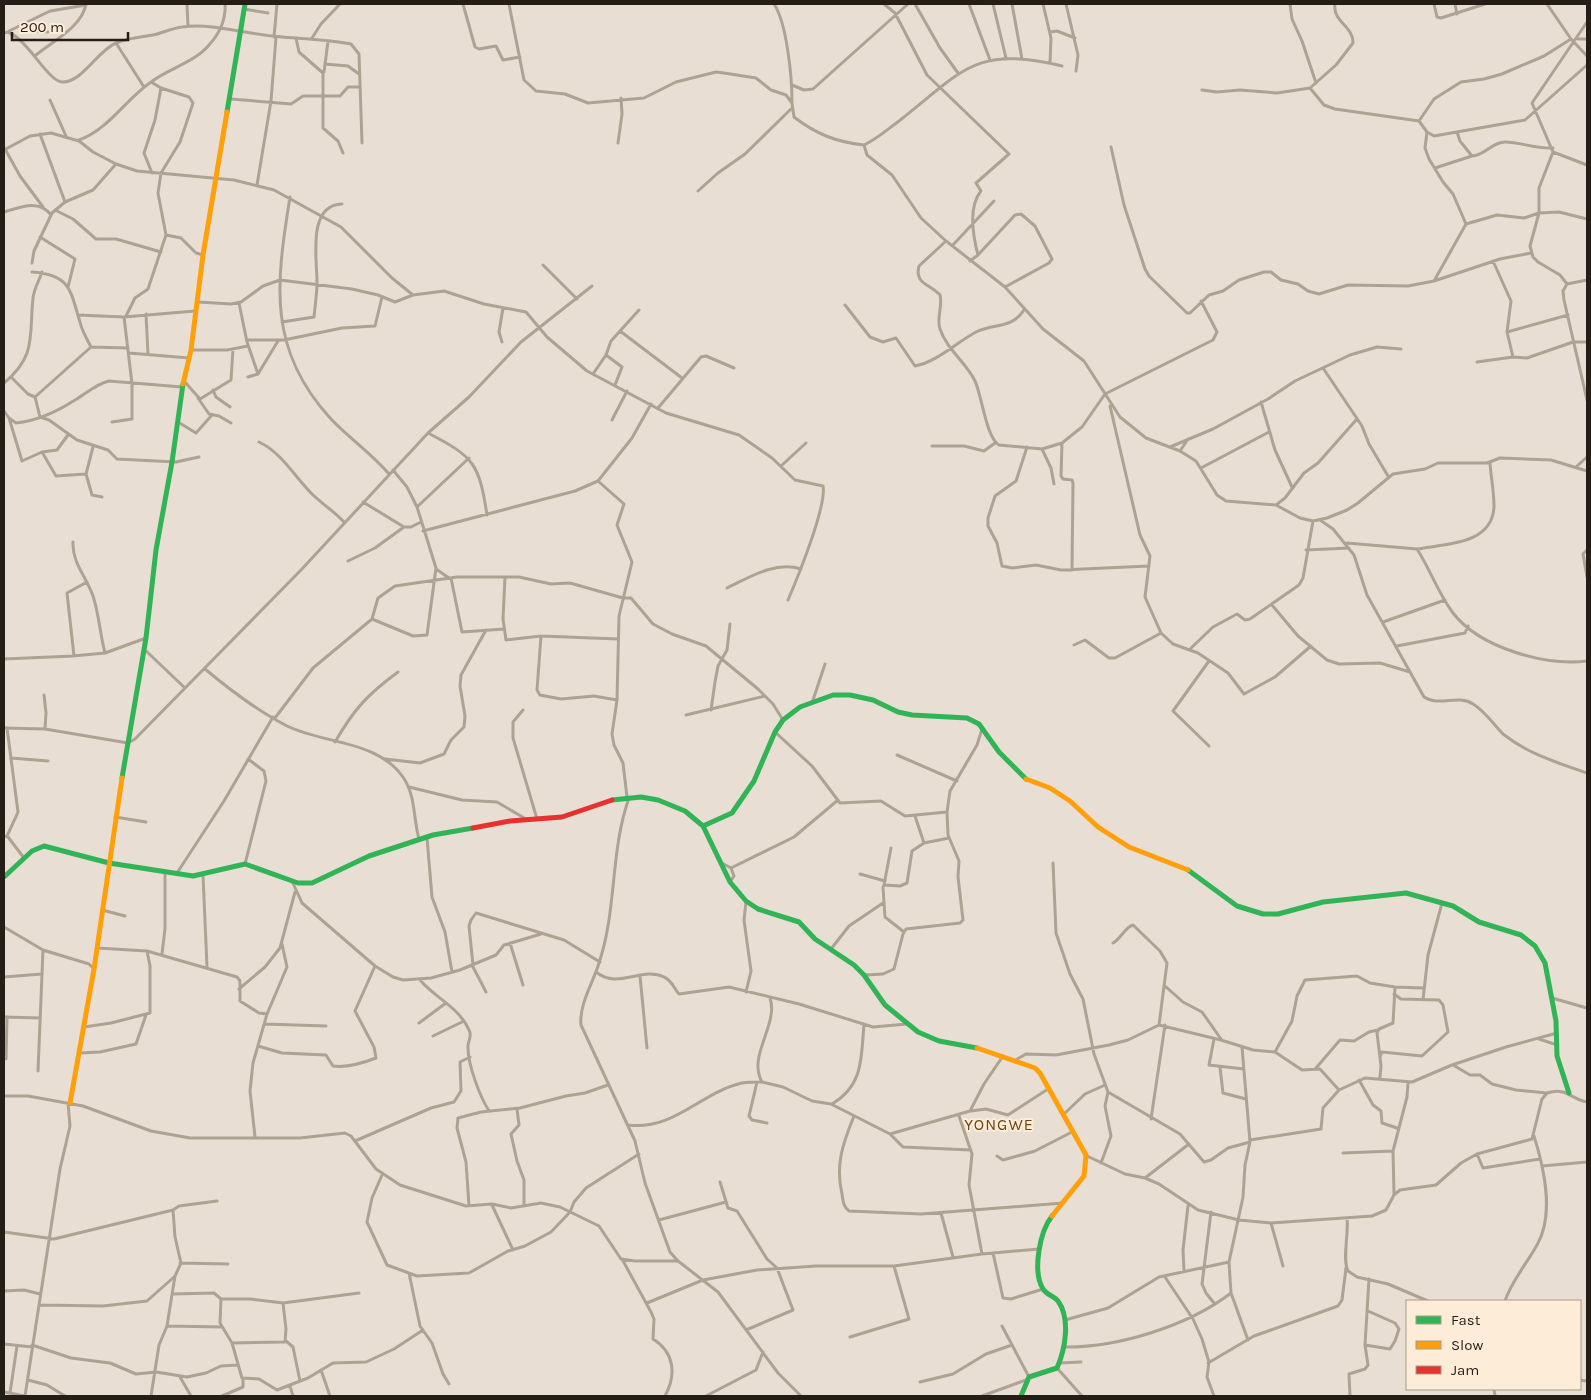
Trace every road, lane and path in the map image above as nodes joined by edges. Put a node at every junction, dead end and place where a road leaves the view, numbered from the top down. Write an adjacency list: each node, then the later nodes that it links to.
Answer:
1 (86, 4): 28 (street); 45 (street)
2 (187, 4): 29 (street)
3 (225, 4): 30 (street)
4 (277, 4): 36 (street)
5 (340, 4): 38 (street)
6 (463, 4): 47 (street)
7 (509, 4): 47 (street)
8 (774, 4): 61 (street)
9 (884, 4): 25 (street)
10 (908, 4): 25 (street)
11 (915, 4): 57 (street)
12 (969, 4): 50 (street)
13 (993, 4): 48 (street)
14 (1012, 4): 49 (street)
15 (1043, 4): 34 (street)
16 (1066, 4): 39 (street)
17 (1290, 4): 60 (street)
18 (1335, 4): 60 (street)
19 (1434, 4): 26 (street)
20 (1455, 4): 26 (street)
21 (1484, 4): 26 (street)
22 (1547, 4): 40 (street)
23 (245, 6): 24 (street); 31 (street)
24 (268, 13)
25 (895, 14): 61 (street); 64 (street)
26 (1457, 14)
27 (1587, 22): 43 (street)
28 (21, 25): 32 (street); 33 (street)
29 (188, 26): 30 (street); 44 (street)
30 (221, 28): 31 (street); 59 (street)
31 (240, 30): 36 (street); 70 (street)
32 (8, 32): 35 (street); 45 (street)
33 (48, 32)
34 (1050, 32): 39 (street); 52 (street)
35 (4, 33)
36 (275, 37): 37 (street); 72 (street)
37 (296, 38): 38 (street); 56 (street)
38 (312, 38): 42 (street)
39 (1075, 38): 55 (street)
40 (1572, 39): 43 (street); 76 (street)
41 (1587, 39): 43 (street)
42 (328, 41): 51 (street); 58 (street)
43 (1576, 41): 46 (street); 75 (street)
44 (116, 43): 45 (street); 62 (street)
45 (36, 55)
46 (1587, 56)
47 (520, 57): 69 (street)
48 (1006, 58): 49 (street); 50 (street)
49 (1022, 59): 52 (street)
50 (990, 60): 57 (street)
51 (325, 64): 56 (street); 58 (street)
52 (1050, 64): 54 (street)
53 (1587, 65): 75 (street)
54 (1062, 66)
55 (1076, 71)
56 (324, 73): 68 (street)
57 (958, 73): 64 (street)
58 (359, 75): 63 (street)
59 (151, 82): 62 (street); 65 (street)
60 (1316, 83): 66 (street)
61 (792, 85): 73 (street)
62 (144, 87): 81 (street)
63 (359, 87): 68 (street); 83 (street)
64 (939, 87): 84 (street); 110 (street)
65 (161, 88): 93 (street); 94 (street)
66 (1310, 88): 67 (street); 76 (street)
67 (1202, 90)
68 (323, 95): 72 (street); 88 (street)
69 (621, 98): 73 (street); 82 (street)
70 (230, 99): 72 (street); 95 (street)
71 (50, 100): 80 (street)
72 (271, 102): 96 (street)
73 (792, 103): 74 (street)
74 (792, 109): 84 (street); 97 (street)
75 (1536, 112): 78 (street); 87 (street)
76 (1419, 121): 77 (street)
77 (1426, 132): 78 (street); 92 (street)
78 (1457, 132): 89 (street)
79 (40, 134): 80 (street); 86 (street); 100 (street)
80 (66, 136): 81 (street)
81 (79, 141): 90 (street)
82 (618, 143)
83 (362, 144)
84 (864, 145): 113 (street)
85 (1111, 147): 136 (street)
86 (4, 150): 102 (street)
87 (1553, 150): 89 (street); 91 (street); 105 (street)
88 (343, 153)
89 (1472, 156): 92 (street)
90 (116, 164): 93 (street); 100 (street)
91 (1587, 165)
92 (1435, 168): 109 (street)
93 (152, 173): 94 (street)
94 (161, 173): 95 (street); 111 (street)
95 (217, 179): 96 (street); 117 (street)
96 (257, 185): 98 (street)
97 (698, 192)
98 (290, 197): 107 (street); 125 (street)
99 (994, 201): 110 (street)
100 (64, 202): 103 (street)
101 (342, 204): 107 (street)
102 (43, 207): 104 (street); 106 (street)
103 (55, 210): 106 (street); 115 (street)
104 (4, 212)
105 (1539, 213): 108 (street); 109 (street); 116 (street)
106 (51, 215): 112 (street)
107 (321, 216): 129 (street); 133 (street)
108 (1587, 219)
109 (1466, 224): 127 (street)
110 (973, 226): 114 (street); 118 (street)
111 (166, 235): 115 (street); 117 (street)
112 (40, 237): 121 (street); 132 (street)
113 (946, 241): 114 (street); 162 (street)
114 (952, 246): 119 (street)
115 (162, 252): 147 (street)
116 (1531, 253): 120 (street); 128 (street)
117 (203, 255): 137 (street)
118 (978, 255): 119 (street); 131 (street)
119 (970, 261): 131 (street)
120 (1493, 261): 127 (street); 151 (street)
121 (32, 263)
122 (543, 265): 135 (street)
123 (32, 272): 124 (street)
124 (42, 272): 132 (street); 175 (street)
125 (280, 280): 129 (street); 138 (street); 148 (street)
126 (1587, 280): 128 (street)
127 (1434, 281): 136 (street)
128 (1567, 284): 146 (street)
129 (317, 285): 134 (street); 148 (street)
130 (592, 286): 135 (street)
131 (1005, 286): 142 (street)
132 (68, 287): 144 (street)
133 (413, 295): 134 (street); 140 (street)
134 (382, 297): 154 (street)
135 (577, 299): 149 (street)
136 (1201, 301): 185 (street)
137 (198, 302): 138 (street); 143 (street)
138 (239, 303): 152 (street)
139 (845, 305): 162 (street)
140 (503, 308): 149 (street); 155 (street)
141 (639, 310): 150 (street)
142 (1024, 310): 162 (street); 185 (street)
143 (196, 311): 145 (street); 164 (street)
144 (78, 314): 147 (street); 159 (street)
145 (146, 314): 147 (street); 166 (street)
146 (1568, 315): 151 (street); 156 (street)
147 (125, 317): 160 (street)
148 (282, 322): 154 (street)
149 (540, 327): 174 (street); 204 (street)
150 (620, 331): 167 (street); 177 (street)
151 (1507, 332): 168 (street)
152 (247, 340): 153 (street); 158 (street)
153 (278, 340): 154 (street); 173 (street)
154 (284, 340): 229 (street)
155 (502, 342)
156 (1573, 342): 157 (street); 168 (street); 188 (street)
157 (1587, 342)
158 (248, 346): 161 (street); 173 (street)
159 (91, 347): 160 (street); 186 (street)
160 (128, 348): 165 (street)
161 (233, 349): 164 (street); 183 (street)
162 (949, 349): 208 (street)
163 (1401, 349): 172 (street)
164 (191, 350): 169 (street)
165 (129, 353): 166 (street); 180 (street)
166 (148, 354): 169 (street)
167 (606, 355): 174 (street); 181 (street)
168 (1513, 357): 170 (street)
169 (189, 358): 178 (street)
170 (1477, 362)
171 (734, 368): 177 (street)
172 (1323, 368): 189 (street); 198 (street)
173 (258, 374): 176 (street)
174 (592, 374): 181 (street)
175 (10, 377): 179 (street); 186 (street)
176 (248, 377)
177 (682, 378): 193 (street)
178 (184, 381): 182 (street); 187 (street)
179 (4, 383)
180 (132, 384): 182 (street); 196 (street); 200 (street)
181 (615, 385): 184 (street)
182 (182, 387): 201 (street)
183 (213, 390): 187 (street); 192 (street)
184 (627, 391): 191 (street); 199 (street)
185 (1105, 394): 190 (street); 210 (street)
186 (36, 397): 196 (street)
187 (198, 398): 195 (street)
188 (1587, 400)
189 (1261, 402): 203 (street); 206 (street)
190 (1110, 403): 214 (street); 252 (street)
191 (651, 404): 193 (street); 231 (street)
192 (230, 407)
193 (658, 408): 223 (street)
194 (4, 411): 197 (street)
195 (212, 415): 201 (street); 202 (street)
196 (40, 417): 197 (street); 205 (street)
197 (9, 418): 217 (street)
198 (1357, 419): 230 (street); 233 (street)
199 (612, 420)
200 (112, 422)
201 (178, 422): 221 (street)
202 (231, 423)
203 (1270, 432): 225 (street); 233 (street)
204 (428, 433): 220 (street); 226 (street)
205 (68, 435): 212 (street); 217 (street)
206 (1189, 438): 214 (street); 216 (street)
207 (259, 442): 241 (street)
208 (994, 442): 211 (street); 213 (street)
209 (806, 443): 223 (street)
210 (1062, 443): 215 (street); 255 (street)
211 (932, 446)
212 (93, 447): 221 (street); 228 (street)
213 (1027, 448): 215 (street); 255 (street)
214 (1170, 448): 216 (street)
215 (1042, 449): 232 (street)
216 (1180, 451): 225 (street)
217 (42, 452): 228 (street)
218 (199, 457): 221 (street)
219 (1587, 457): 224 (street)
220 (469, 458): 237 (street); 238 (street)
221 (172, 462): 274 (street)
222 (1490, 463): 224 (street); 230 (street); 248 (street)
223 (781, 466): 254 (street)
224 (1575, 467): 227 (street)
225 (1201, 468): 236 (street)
226 (393, 470): 229 (street); 237 (street)
227 (1587, 471)
228 (86, 474): 234 (street)
229 (389, 474): 235 (street)
230 (1388, 476): 239 (street)
231 (598, 481): 238 (street); 262 (street)
232 (1054, 484)
233 (1292, 488): 236 (street)
234 (102, 497)
235 (363, 502): 241 (street); 243 (street)
236 (1276, 505): 240 (street)
237 (417, 507): 242 (street)
238 (487, 515): 244 (street)
239 (1320, 520): 240 (street); 246 (street)
240 (1313, 521): 249 (street)
241 (344, 522): 288 (street)
242 (421, 522): 243 (street); 244 (street)
243 (404, 527): 251 (street)
244 (423, 531): 253 (street)
245 (73, 542): 260 (street)
246 (1346, 543): 247 (street); 248 (street)
247 (1349, 548): 249 (street); 267 (street)
248 (1416, 549): 264 (street)
249 (1306, 550): 265 (street)
250 (1587, 550): 256 (street)
251 (348, 561)
252 (1149, 566): 255 (street); 272 (street)
253 (436, 568): 258 (street); 259 (street)
254 (801, 568): 261 (street); 263 (street)
255 (1072, 570)
256 (1587, 576)
257 (505, 577): 258 (street); 262 (street); 270 (street)
258 (450, 578): 259 (street); 271 (street)
259 (435, 580): 266 (street); 266 (street)
260 (87, 582): 281 (street); 282 (street)
261 (727, 588)
262 (623, 598): 275 (street); 284 (street)
263 (788, 600)
264 (1445, 600): 267 (street); 269 (street)
265 (1272, 605): 277 (street); 280 (street)
266 (372, 619): 299 (street)
267 (1383, 622): 278 (street)
268 (730, 624): 284 (street)
269 (1468, 626): 278 (street); 285 (street)
270 (504, 629): 271 (street); 273 (street)
271 (486, 630): 311 (street)
272 (1161, 632): 276 (street); 280 (street)
273 (541, 636): 275 (street); 294 (street)
274 (146, 638): 279 (street); 281 (street)
275 (618, 639): 294 (street)
276 (1074, 645)
277 (1311, 646): 286 (street); 290 (street)
278 (1396, 646): 290 (street)
279 (144, 649): 291 (street); 306 (street)
280 (1189, 650): 286 (street)
281 (105, 653): 282 (street)
282 (72, 656): 283 (street)
283 (4, 659)
284 (721, 661): 293 (street); 297 (street)
285 (1587, 661)
286 (1210, 662): 307 (street)
287 (824, 664): 295 (street)
288 (205, 669): 291 (street); 299 (street)
289 (398, 672): 305 (street)
290 (1411, 672): 313 (street)
291 (185, 688): 306 (street)
292 (44, 695): 302 (street)
293 (765, 696): 297 (street); 300 (street)
294 (617, 700): 316 (street)
295 (812, 704): 300 (street); 303 (street)
296 (523, 710): 322 (street)
297 (711, 710): 298 (street)
298 (686, 715)
299 (274, 718): 305 (street); 310 (street)
300 (783, 720): 304 (street)
301 (6, 728): 302 (street); 309 (street)
302 (45, 729): 306 (street)
303 (982, 729): 314 (street); 348 (street)
304 (775, 732): 317 (street); 324 (street)
305 (335, 742): 311 (street)
306 (128, 743): 320 (street)
307 (1209, 746)
308 (897, 755): 314 (street)
309 (11, 758): 312 (street); 325 (street)
310 (248, 759): 335 (street); 338 (street)
311 (385, 759): 315 (street)
312 (48, 761)
313 (1587, 773)
314 (957, 781): 318 (street)
315 (408, 786): 321 (street); 328 (street)
316 (628, 797): 322 (street); 324 (street); 362 (street)
317 (838, 800): 319 (street); 336 (street)
318 (947, 812): 319 (street); 327 (street)
319 (915, 816): 329 (street)
320 (116, 817): 323 (street); 333 (street)
321 (529, 820): 322 (street); 326 (street)
322 (537, 820)
323 (146, 822)
324 (703, 826): 332 (street)
325 (5, 836): 331 (street)
326 (427, 838): 328 (street); 367 (street)
327 (949, 838): 329 (street); 352 (street)
328 (419, 839): 342 (street)
329 (924, 843): 344 (street)
330 (891, 848): 344 (street)
331 (24, 858): 333 (street); 341 (street)
332 (720, 862): 336 (street); 343 (street)
333 (109, 863): 337 (street); 349 (street)
334 (1053, 863): 410 (street)
335 (245, 864): 340 (street); 342 (street)
336 (731, 868): 343 (street)
337 (165, 872): 338 (street); 361 (street)
338 (177, 874): 340 (street)
339 (860, 874): 344 (street)
340 (203, 875): 365 (street)
341 (4, 877)
342 (291, 880): 345 (street)
343 (730, 882): 346 (street)
344 (884, 883): 347 (street)
345 (296, 892): 356 (street); 364 (street)
346 (746, 901): 358 (street); 380 (street)
347 (883, 903): 352 (street); 358 (street)
348 (1442, 903): 377 (street); 383 (street)
349 (102, 910): 350 (street); 357 (street)
350 (124, 916)
351 (4, 927): 359 (street)
352 (904, 932): 370 (street)
353 (541, 934): 354 (street); 362 (street); 363 (street)
354 (510, 943): 363 (street); 374 (street)
355 (1113, 943): 375 (street)
356 (282, 944): 378 (street); 388 (street)
357 (97, 948): 360 (street); 366 (street)
358 (831, 949): 370 (street)
359 (43, 950): 366 (street); 369 (street)
360 (147, 951): 361 (street); 387 (street)
361 (162, 954): 365 (street)
362 (600, 962): 368 (street)
363 (473, 965): 367 (street); 379 (street)
364 (375, 966): 373 (street); 407 (street)
365 (207, 967): 378 (street)
366 (94, 970): 399 (street)
367 (452, 972): 373 (street)
368 (596, 972): 371 (street); 429 (street)
369 (42, 974): 372 (street); 390 (street)
370 (864, 975): 395 (street)
371 (640, 976): 380 (street); 409 (street)
372 (4, 977)
373 (419, 980): 385 (street)
374 (522, 984)
375 (1165, 986): 396 (street); 405 (street)
376 (1395, 987): 377 (street); 381 (street); 411 (street)
377 (1423, 988): 384 (street)
378 (239, 990): 388 (street)
379 (486, 992)
380 (746, 992): 382 (street)
381 (1394, 994): 384 (street); 400 (street)
382 (770, 998): 394 (street); 426 (street)
383 (1551, 998): 386 (street); 401 (street)
384 (1423, 1000): 415 (street)
385 (446, 1003): 391 (street); 392 (street)
386 (1587, 1008)
387 (146, 1014): 399 (street); 412 (street)
388 (268, 1014): 393 (street)
389 (5, 1017): 390 (street); 416 (street)
390 (40, 1018): 422 (street)
391 (464, 1021): 402 (street); 414 (street)
392 (419, 1022)
393 (265, 1024): 397 (street); 407 (street)
394 (864, 1024): 395 (street); 439 (street)
395 (907, 1024): 413 (street)
396 (1159, 1025): 398 (street); 410 (street)
397 (326, 1026)
398 (1165, 1026): 403 (street); 446 (street)
399 (83, 1027): 412 (street)
400 (1379, 1030): 415 (street); 420 (street)
401 (1557, 1033): 404 (street); 406 (street)
402 (433, 1036)
403 (1214, 1039): 405 (street); 419 (street)
404 (1539, 1039): 406 (street); 418 (street)
405 (1221, 1040): 408 (street)
406 (1557, 1045): 433 (street)
407 (258, 1046): 453 (street)
408 (1242, 1046): 411 (street); 421 (street)
409 (647, 1048)
410 (1093, 1048): 417 (street); 428 (street)
411 (1275, 1052): 420 (street)
412 (79, 1053): 438 (street)
413 (1003, 1056): 417 (street); 442 (street)
414 (470, 1057): 441 (street); 454 (street)
415 (1380, 1057): 423 (street)
416 (6, 1058)
417 (1014, 1061): 430 (street)
418 (1452, 1065): 427 (street); 434 (street)
419 (1220, 1067): 421 (street); 436 (street)
420 (1315, 1068): 431 (street)
421 (1244, 1069): 436 (street)
422 (38, 1070)
423 (1380, 1077): 424 (street); 427 (street)
424 (1359, 1080): 431 (street); 449 (street)
425 (757, 1082): 426 (street); 447 (street); 448 (street)
426 (762, 1082): 439 (street)
427 (1408, 1083): 449 (street)
428 (1105, 1085): 432 (street); 443 (street)
429 (608, 1086): 440 (street); 448 (street)
430 (1048, 1089): 442 (street); 443 (street)
431 (1339, 1090): 455 (street)
432 (1108, 1092): 446 (street); 466 (street)
433 (1569, 1093): 434 (street); 437 (street)
434 (1547, 1094): 452 (street)
435 (4, 1096): 438 (street)
436 (1246, 1100): 455 (street)
437 (1587, 1102)
438 (69, 1103): 453 (street); 489 (street)
439 (831, 1104): 444 (street)
440 (517, 1109): 441 (street); 477 (street)
441 (489, 1111): 476 (street)
442 (970, 1111): 445 (street)
443 (1063, 1115): 450 (street)
444 (854, 1116): 451 (street); 483 (street)
445 (959, 1116): 451 (street); 457 (street)
446 (1150, 1119): 456 (street)
447 (767, 1123)
448 (628, 1125): 460 (street)
449 (1397, 1128): 458 (street)
450 (1072, 1132): 462 (street); 463 (street)
451 (890, 1134): 457 (street)
452 (1534, 1136): 461 (street); 464 (street)
453 (255, 1137): 454 (street)
454 (355, 1141): 468 (street)
455 (1250, 1141): 456 (street); 486 (street)
456 (1189, 1144): 469 (street)
457 (971, 1150): 480 (street)
458 (1393, 1151): 459 (street); 471 (street)
459 (1343, 1153)
460 (639, 1154): 481 (street); 485 (street)
461 (1477, 1154): 464 (street); 471 (street)
462 (997, 1156)
463 (1086, 1156): 466 (street); 474 (street)
464 (1540, 1159): 467 (street)
465 (1587, 1162): 467 (street)
466 (1101, 1163): 469 (street)
467 (1542, 1166): 519 (street)
468 (382, 1174): 476 (street); 506 (street)
469 (1144, 1178): 478 (street)
470 (720, 1182): 473 (street)
471 (1394, 1195): 484 (street)
472 (217, 1200): 479 (street)
473 (726, 1202): 485 (street); 503 (street)
474 (1063, 1203): 480 (street); 490 (street)
475 (492, 1204): 476 (street); 477 (street); 491 (street)
476 (469, 1206)
477 (524, 1206): 481 (street)
478 (1188, 1206): 482 (street); 505 (street)
479 (173, 1210): 489 (street); 498 (street)
480 (974, 1210): 483 (street); 492 (street)
481 (570, 1212): 491 (street); 495 (street)
482 (1211, 1212): 486 (street); 502 (street)
483 (941, 1213): 494 (street)
484 (1348, 1218): 487 (street); 504 (street)
485 (659, 1220): 496 (street)
486 (1239, 1220): 487 (street); 497 (street)
487 (1271, 1223): 501 (street)
488 (4, 1232): 489 (street)
489 (49, 1237): 515 (street)
490 (1039, 1249): 493 (street); 511 (street)
491 (513, 1250): 506 (street)
492 (982, 1254): 493 (street); 494 (street)
493 (993, 1254): 511 (street)
494 (953, 1257): 500 (street)
495 (622, 1258): 496 (street); 521 (street)
496 (678, 1261): 510 (street)
497 (1229, 1262): 502 (street); 514 (street)
498 (180, 1263): 499 (street); 507 (street)
499 (228, 1264)
500 (894, 1266): 503 (street); 532 (street)
501 (1283, 1266)
502 (1205, 1267): 505 (street); 522 (street)
503 (777, 1268): 510 (street); 531 (street)
504 (1346, 1268): 509 (street); 533 (street)
505 (1184, 1271): 508 (street)
506 (409, 1272): 530 (street)
507 (175, 1276): 516 (street); 523 (street)
508 (1165, 1277): 525 (street); 526 (street)
509 (1369, 1279): 518 (street); 524 (street)
510 (703, 1280): 521 (street); 531 (street)
511 (1043, 1289): 526 (street)
512 (4, 1291): 515 (street)
513 (359, 1293): 520 (street)
514 (1231, 1293): 522 (street); 533 (street)
515 (40, 1294): 523 (street)
516 (172, 1294): 517 (street); 527 (street)
517 (221, 1300): 520 (street); 529 (street)
518 (1426, 1300)
519 (1505, 1300)
520 (283, 1303): 534 (street)
521 (647, 1303): 566 (street)
522 (1214, 1303): 525 (street)
523 (40, 1305): 540 (street)
524 (1368, 1311): 538 (street); 538 (street)
525 (1191, 1317): 541 (street); 544 (street)
526 (1065, 1320): 541 (street)
527 (167, 1326): 529 (street); 548 (street)
528 (1002, 1326): 537 (street)
529 (222, 1327): 535 (street)
530 (423, 1330): 547 (street); 555 (street)
531 (746, 1330): 542 (street)
532 (850, 1337)
533 (1248, 1340): 544 (street)
534 (286, 1341): 535 (street); 553 (street)
535 (232, 1343): 545 (street)
536 (4, 1344): 539 (street)
537 (1012, 1345): 551 (street); 554 (street)
538 (1366, 1345): 573 (street)
539 (17, 1346): 540 (street); 558 (street)
540 (32, 1346): 548 (street); 552 (street)
541 (1062, 1347): 546 (street)
542 (763, 1352): 567 (street); 568 (street)
543 (1081, 1362): 546 (street)
544 (1208, 1363): 572 (street)
545 (238, 1365): 549 (street); 550 (street)
546 (1058, 1366): 551 (street); 571 (street)
547 (321, 1370): 553 (street); 565 (street)
548 (156, 1372): 549 (street); 561 (street)
549 (180, 1377): 562 (street)
550 (244, 1378): 556 (street); 563 (street)
551 (1028, 1379): 569 (street); 570 (street)
552 (28, 1380): 559 (street); 560 (street)
553 (300, 1381): 556 (street)
554 (920, 1382)
555 (449, 1384)
556 (290, 1386): 564 (street)
557 (4, 1392): 558 (street)
558 (10, 1393): 559 (street)
559 (25, 1396)
560 (65, 1396)
561 (152, 1396)
562 (191, 1396)
563 (222, 1396)
564 (293, 1396)
565 (330, 1396)
566 (665, 1396)
567 (706, 1396)
568 (799, 1396)
569 (982, 1396)
570 (1021, 1396)
571 (1082, 1396)
572 (1214, 1396)
573 (1350, 1396)

